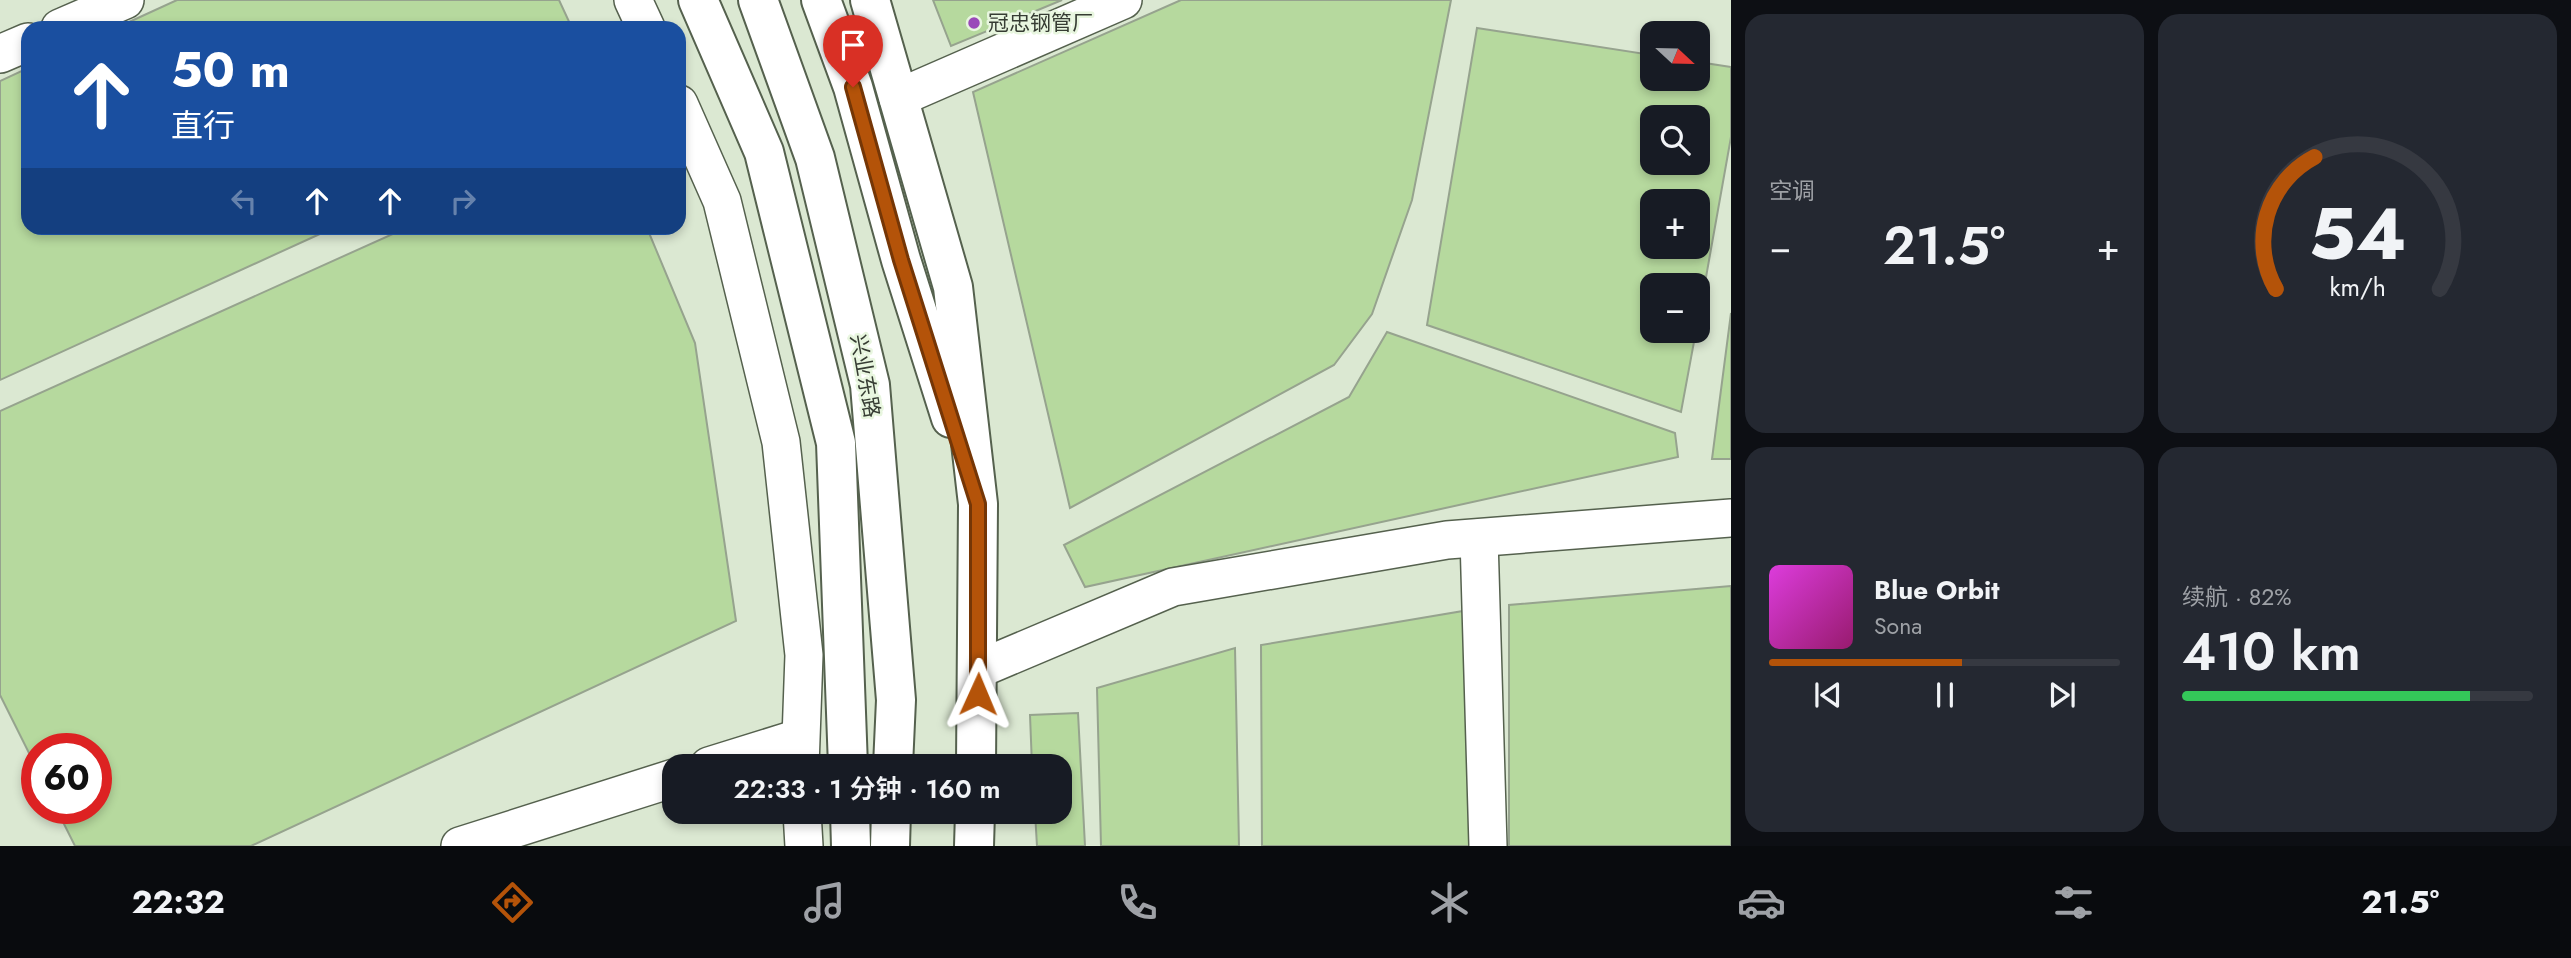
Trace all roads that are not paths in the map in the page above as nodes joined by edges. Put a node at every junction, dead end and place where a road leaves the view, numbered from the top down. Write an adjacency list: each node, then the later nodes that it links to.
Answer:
1 (124, 0): 8 (street)
2 (633, 0): 9 (street)
3 (698, 0): 19 (main road)
4 (758, 0): 20 (main road, 兴业东路)
5 (821, 0): 14 (main road)
6 (870, 0): 12 (main road)
7 (1123, 0): 12 (street)
8 (76, 21)
9 (643, 21)
10 (21, 45): 11 (street)
11 (0, 54)
12 (898, 98): 14 (main road)
13 (686, 120): 18 (street)
14 (978, 504): 17 (main road)
15 (1731, 518): 16 (street)
16 (1479, 538): 17 (street); 30 (street)
17 (979, 669): 21 (main road)
18 (799, 752)
19 (848, 754)
20 (893, 754)
21 (976, 754)
22 (662, 782): 26 (street)
23 (803, 824): 27 (street)
24 (891, 824): 28 (main road)
25 (975, 824): 29 (main road)
26 (460, 846)
27 (804, 846)
28 (890, 846)
29 (974, 846)
30 (1488, 846)

